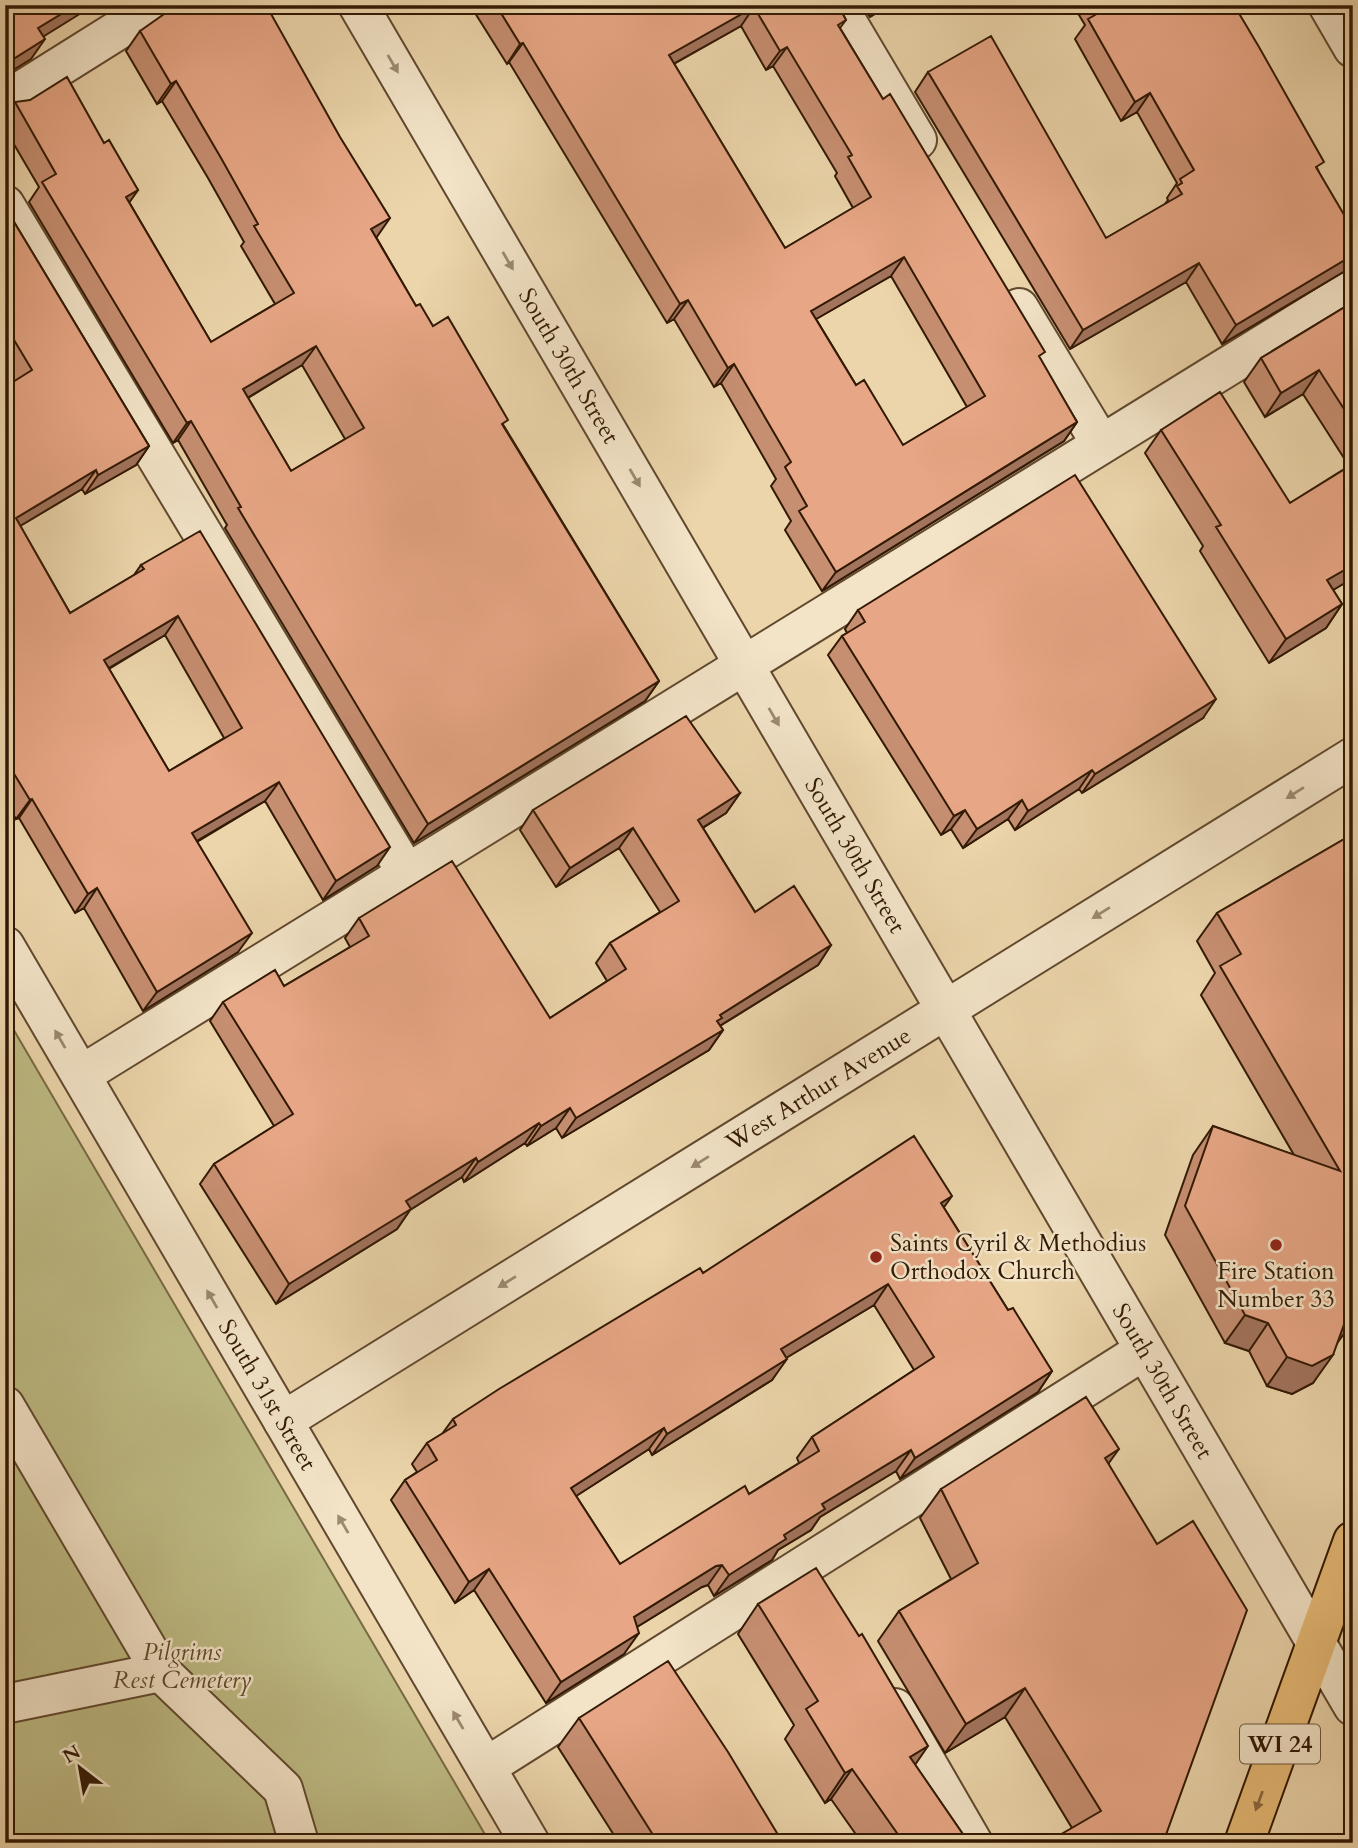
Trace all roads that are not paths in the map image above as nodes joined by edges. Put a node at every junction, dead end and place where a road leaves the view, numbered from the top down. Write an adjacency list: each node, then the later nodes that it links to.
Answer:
1 (158, 5): 4 (street)
2 (358, 5): 10 (street, South 30th Street, one-way to 10)
3 (837, 5): 5 (street)
4 (5, 101)
5 (937, 172)
6 (5, 205): 12 (street)
7 (1001, 278): 9 (street)
8 (1353, 289): 9 (street)
9 (1101, 444): 10 (street)
10 (744, 664): 12 (street); 14 (street, South 30th Street, one-way to 14)
11 (1353, 757): 14 (street, West Arthur Avenue, one-way to 14)
12 (406, 872): 15 (street)
13 (5, 946): 15 (street, South 31st Street, one-way to 13)
14 (945, 1009): 16 (street, South 30th Street); 18 (street, West Arthur Avenue, one-way to 18)
15 (81, 1075): 18 (street, South 31st Street, one-way to 15)
16 (1143, 1351): 20 (street); 22 (street, South 30th Street)
17 (5, 1406): 23 (street)
18 (283, 1421): 27 (street, South 31st Street, one-way to 18)
19 (1353, 1541): 22 (main road, WI 24)
20 (807, 1563): 21 (street); 27 (street)
21 (828, 1598)
22 (1317, 1645): 26 (street, South 30th Street); 31 (main road, WI 24, one-way to 31)
23 (161, 1672): 25 (street); 28 (street)
24 (878, 1679): 30 (street)
25 (5, 1704)
26 (1353, 1706)
27 (486, 1767): 29 (street, South 31st Street)
28 (299, 1843)
29 (530, 1843)
30 (973, 1843)
31 (1244, 1843)

